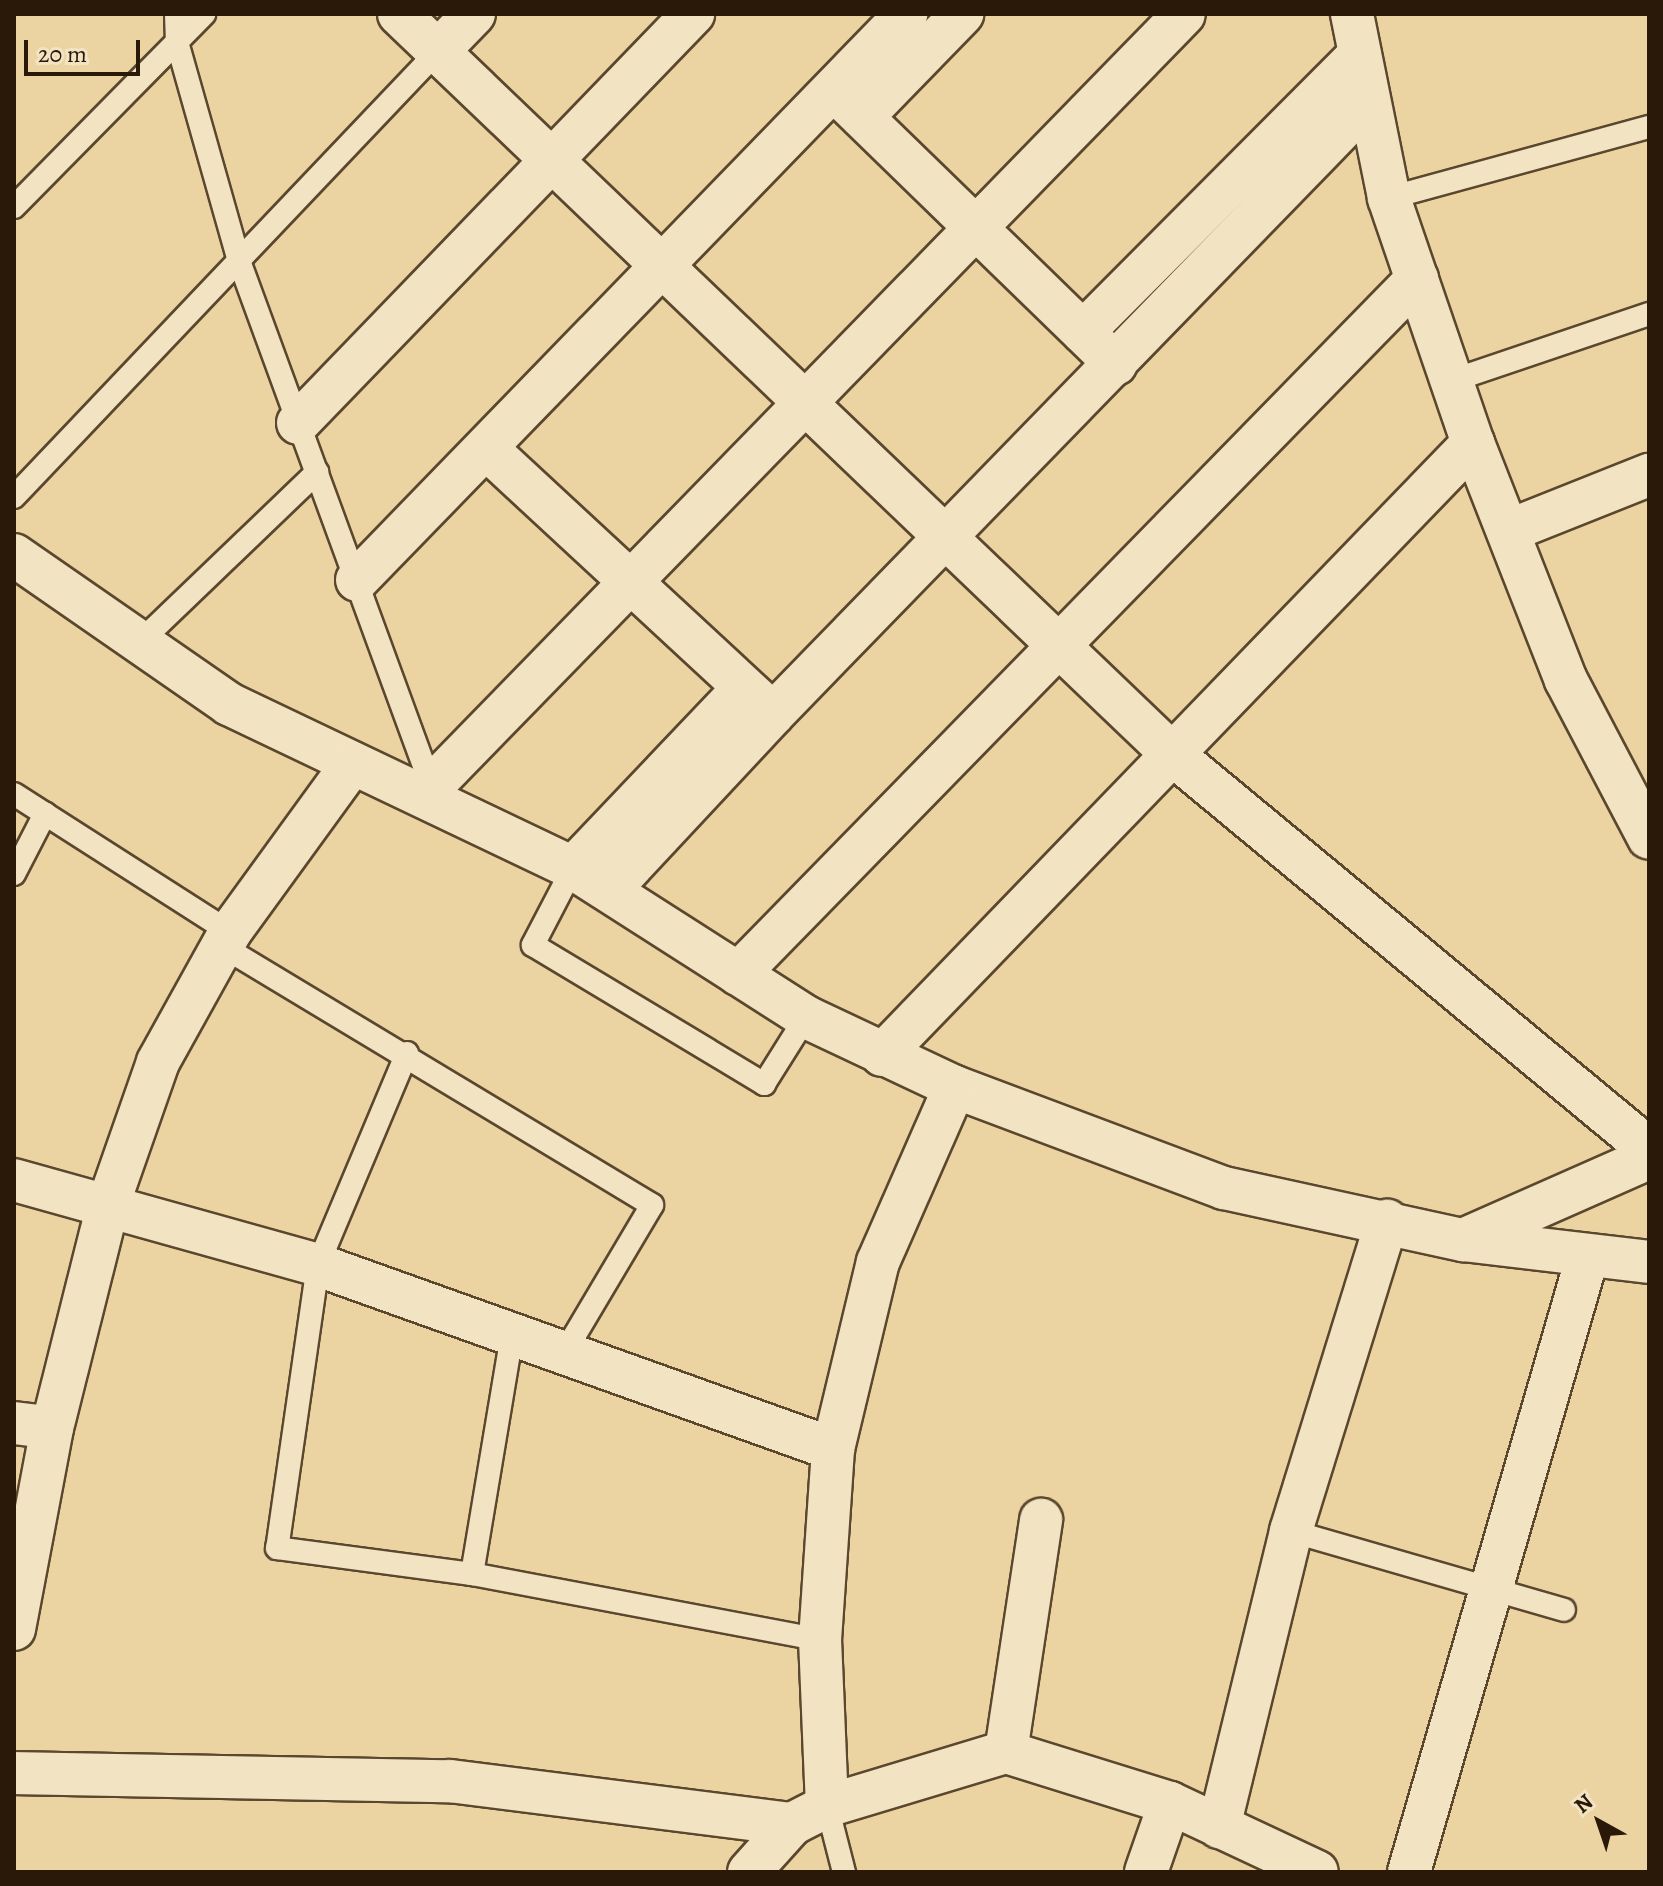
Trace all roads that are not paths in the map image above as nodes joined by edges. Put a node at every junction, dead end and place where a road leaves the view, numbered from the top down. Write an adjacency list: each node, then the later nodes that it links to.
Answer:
1 (176, 14): 10 (lane)
2 (204, 14): 10 (lane)
3 (399, 14): 11 (street)
4 (474, 14): 11 (street)
5 (693, 14): 16 (street)
6 (906, 14): 14 (street)
7 (962, 14): 14 (street)
8 (1184, 14): 19 (street)
9 (1352, 14): 12 (street)
10 (177, 42): 18 (lane); 20 (lane)
11 (437, 52): 16 (street); 20 (lane)
12 (1360, 54): 13 (street); 24 (street)
13 (1369, 101): 17 (street); 25 (street)
14 (848, 103): 19 (street); 21 (street)
15 (1649, 127): 17 (lane)
16 (552, 161): 21 (street); 28 (street)
17 (1389, 198): 22 (street)
18 (14, 207)
19 (976, 227): 24 (street); 27 (street)
20 (238, 258): 28 (lane); 33 (lane)
21 (664, 269): 27 (street); 30 (street)
22 (1417, 279): 26 (street); 40 (street)
23 (1649, 314): 26 (lane)
24 (1083, 332): 25 (street)
25 (1116, 364): 35 (street)
26 (1451, 381): 29 (street)
27 (805, 402): 35 (street); 38 (street)
28 (298, 423): 31 (lane)
29 (1473, 443): 34 (street); 42 (street)
30 (487, 449): 37 (street); 38 (street)
31 (317, 472): 37 (lane); 39 (lane)
32 (1649, 475): 34 (street)
33 (14, 497)
34 (1508, 531): 47 (street)
35 (948, 538): 40 (street); 41 (street)
36 (14, 555): 39 (street)
37 (357, 580): 44 (lane)
38 (626, 585): 41 (street); 44 (street)
39 (142, 640): 43 (street)
40 (1055, 642): 42 (street); 52 (street)
41 (758, 702): 48 (street); 50 (street)
42 (1172, 754): 55 (street); 57 (street)
43 (352, 764): 44 (street); 51 (street)
44 (427, 790): 48 (street)
45 (14, 794): 46 (lane)
46 (45, 814): 49 (lane); 51 (lane)
47 (1649, 838)
48 (573, 868): 50 (street); 53 (lane)
49 (14, 874)
50 (610, 889): 52 (street)
51 (226, 939): 54 (lane); 60 (street)
52 (738, 974): 53 (street)
53 (806, 1017): 55 (street)
54 (407, 1053): 65 (lane); 67 (lane)
55 (882, 1055): 56 (street)
56 (955, 1087): 61 (street); 69 (street)
57 (1649, 1149)
58 (1649, 1158): 62 (street)
59 (14, 1180): 60 (street)
60 (108, 1205): 65 (street); 68 (street)
61 (1387, 1221): 62 (street); 71 (street)
62 (1463, 1240): 63 (street)
63 (1587, 1258): 64 (street); 73 (street)
64 (1649, 1262)
65 (318, 1265): 66 (street); 72 (lane)
66 (512, 1336): 67 (street); 72 (lane)
67 (564, 1353): 69 (street)
68 (33, 1426): 75 (street)
69 (833, 1449): 76 (street)
70 (1041, 1520): 77 (street)
71 (1291, 1531): 73 (lane); 81 (street)
72 (472, 1574): 76 (lane)
73 (1488, 1588): 74 (lane); 86 (street)
74 (1564, 1610)
75 (14, 1629)
76 (820, 1640): 80 (street)
77 (1006, 1752): 79 (street); 80 (street)
78 (14, 1773): 80 (street)
79 (1170, 1803): 81 (street); 84 (street)
80 (810, 1815): 82 (street); 83 (lane)
81 (1219, 1827): 85 (street)
82 (749, 1872)
83 (844, 1872)
84 (1146, 1872)
85 (1317, 1872)
86 (1409, 1872)

